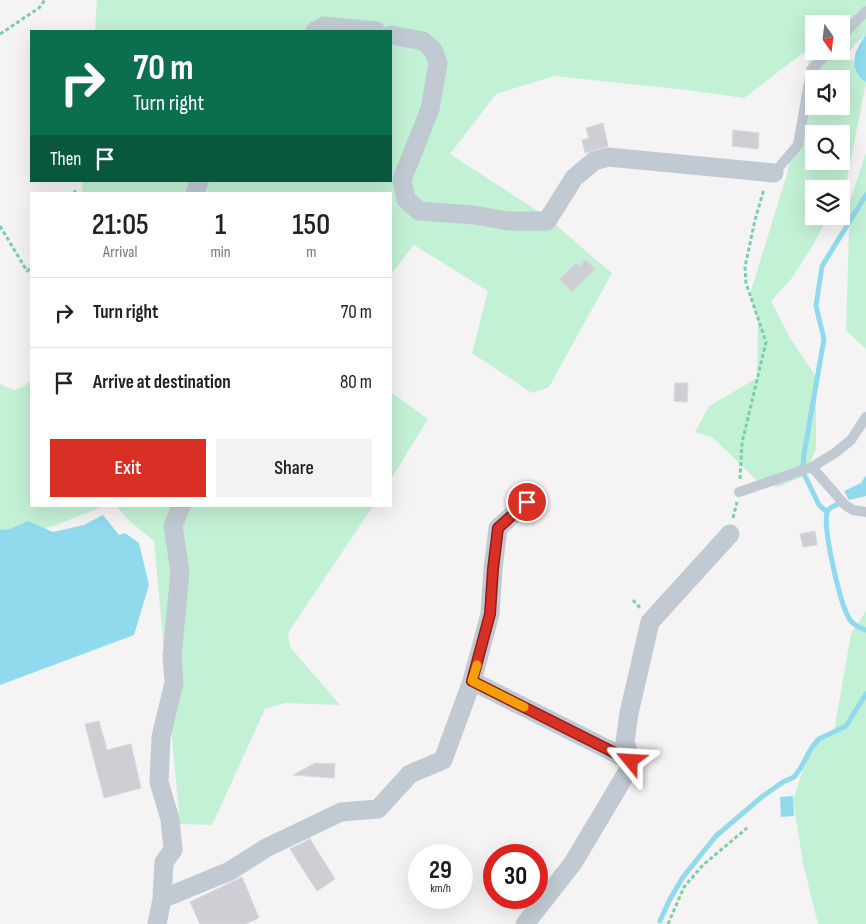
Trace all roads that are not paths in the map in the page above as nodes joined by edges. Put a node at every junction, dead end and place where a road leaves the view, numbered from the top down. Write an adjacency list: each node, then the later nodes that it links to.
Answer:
1 (866, 11): 2 (lane)
2 (850, 28)
3 (316, 30): 4 (street)
4 (366, 30)
5 (392, 35): 7 (street)
6 (821, 60): 7 (lane)
7 (774, 173)
8 (866, 417): 9 (lane)
9 (812, 467): 10 (lane); 13 (lane)
10 (739, 492)
11 (527, 502): 15 (street)
12 (181, 507): 17 (street)
13 (866, 512)
14 (730, 534): 16 (street)
15 (472, 681): 16 (street); 17 (street)
16 (631, 761): 19 (street)
17 (162, 899): 18 (street)
18 (157, 924)
19 (525, 924)

